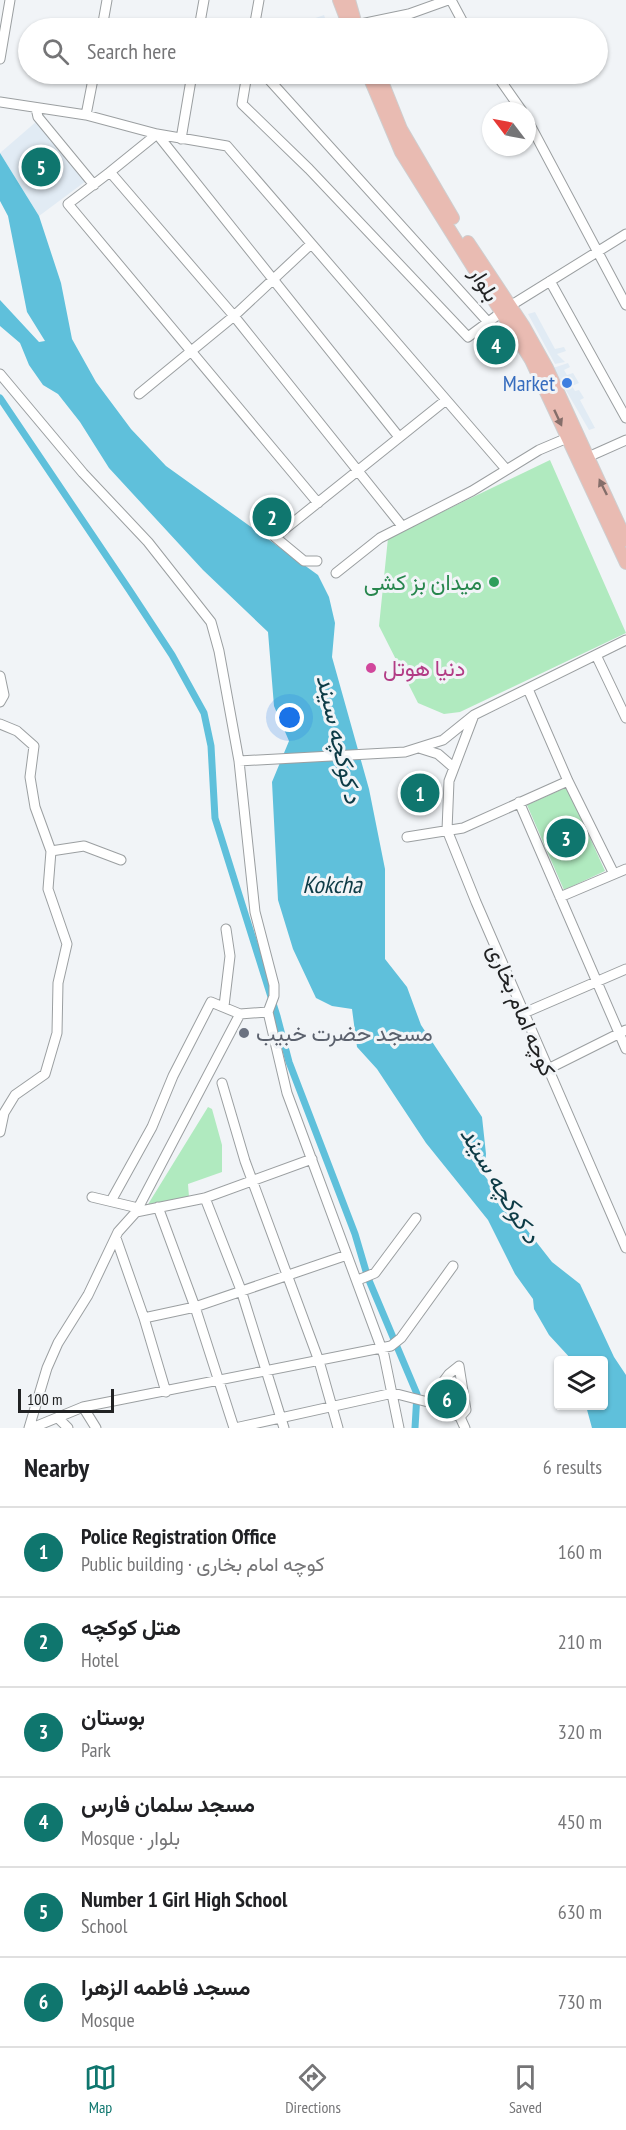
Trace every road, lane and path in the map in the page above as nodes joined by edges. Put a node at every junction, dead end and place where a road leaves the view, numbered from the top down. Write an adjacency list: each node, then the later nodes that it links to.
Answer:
1 (10, 0): 15 (street)
2 (107, 0): 8 (street)
3 (204, 0): 9 (street)
4 (259, 0): 10 (street)
5 (339, 0): 11 (main road)
6 (349, 0): 12 (main road)
7 (450, 0): 13 (street); 14 (street)
8 (104, 18)
9 (201, 18)
10 (256, 18)
11 (350, 18)
12 (353, 18)
13 (392, 18)
14 (460, 18)
15 (0, 59)
16 (92, 84): 26 (street)
17 (190, 84): 29 (street)
18 (245, 84): 40 (street)
19 (273, 84): 40 (street)
20 (372, 84): 38 (main road, بلوار)
21 (384, 84): 38 (main road, بلوار)
22 (503, 84): 24 (street)
23 (0, 102): 25 (street)
24 (516, 102)
25 (36, 108): 26 (street); 31 (street)
26 (86, 115): 27 (street)
27 (156, 134): 29 (street); 30 (street); 35 (street)
28 (536, 136): 34 (street)
29 (181, 139): 33 (street)
30 (110, 172): 31 (street); 39 (street)
31 (94, 185): 41 (street)
32 (626, 234): 34 (street)
33 (311, 244): 35 (street); 44 (street)
34 (598, 251): 36 (street); 37 (street)
35 (274, 280): 39 (street); 47 (street)
36 (550, 281): 38 (street); 45 (street)
37 (626, 305)
38 (506, 308): 40 (street); 46 (main road, بلوار)
39 (234, 316): 41 (street); 51 (street)
40 (488, 322)
41 (191, 350): 43 (street); 52 (street)
42 (0, 374): 67 (street)
43 (139, 394)
44 (446, 400): 47 (street); 50 (street)
45 (626, 418)
46 (573, 436): 49 (main road, بلوار); 50 (street); 56 (main road, بلوار)
47 (399, 437): 51 (street)
48 (626, 440): 49 (street)
49 (588, 457): 54 (main road, بلوار, one-way to 49)
50 (505, 468): 53 (street)
51 (357, 471): 52 (street); 53 (street)
52 (318, 502): 55 (street)
53 (402, 526): 57 (street)
54 (626, 540)
55 (317, 561)
56 (626, 563)
57 (336, 573)
58 (626, 640): 59 (street)
59 (596, 655): 61 (street); 64 (street)
60 (0, 676): 62 (street)
61 (528, 689): 63 (street); 69 (street)
62 (0, 702)
63 (474, 715): 66 (street); 68 (street, کوچه امام بخاری)
64 (626, 718)
65 (0, 724): 73 (street)
66 (418, 748): 67 (street); 68 (street)
67 (239, 761): 82 (street)
68 (453, 767): 71 (street, کوچه امام بخاری)
69 (568, 781): 70 (street); 76 (street)
70 (519, 802): 71 (street); 77 (street)
71 (447, 830): 72 (street); 83 (street, کوچه امام بخاری)
72 (407, 837)
73 (51, 851): 74 (street); 89 (street)
74 (121, 860)
75 (626, 869): 76 (street)
76 (614, 874): 77 (street)
77 (560, 897): 80 (street)
78 (226, 929): 81 (street)
79 (626, 969): 80 (street)
80 (596, 983): 83 (street); 85 (street)
81 (224, 1006): 84 (street); 94 (street)
82 (268, 1012): 84 (street); 90 (street)
83 (524, 1013): 87 (street, کوچه امام بخاری)
84 (240, 1014): 96 (street)
85 (622, 1032): 86 (street); 87 (street)
86 (626, 1048)
87 (548, 1069): 99 (street, کوچه امام بخاری)
88 (222, 1083): 91 (street)
89 (0, 1132)
90 (312, 1159): 91 (street); 100 (street)
91 (252, 1179): 93 (street); 102 (street)
92 (92, 1197): 94 (street)
93 (205, 1198): 95 (street); 104 (street)
94 (111, 1201): 96 (street)
95 (158, 1207): 96 (street); 105 (street)
96 (137, 1210): 98 (street)
97 (416, 1218): 103 (street)
98 (116, 1238): 106 (street); 119 (street)
99 (626, 1248)
100 (347, 1255): 102 (street); 103 (street)
101 (453, 1266): 107 (street)
102 (286, 1275): 104 (street); 108 (street)
103 (361, 1279): 107 (street)
104 (241, 1290): 105 (street); 109 (street)
105 (195, 1307): 106 (street); 110 (street)
106 (144, 1318): 111 (street)
107 (387, 1348): 108 (street); 112 (street)
108 (319, 1361): 109 (street); 114 (street)
109 (266, 1373): 110 (street); 116 (street)
110 (217, 1381): 111 (street); 122 (street)
111 (166, 1392): 115 (street)
112 (393, 1393): 113 (street); 114 (street); 125 (street)
113 (420, 1400): 117 (street); 117 (street)
114 (333, 1406): 116 (street); 124 (street)
115 (83, 1407): 118 (street); 121 (street)
116 (281, 1416): 122 (street); 123 (street)
117 (460, 1417): 126 (street)
118 (58, 1418): 119 (street); 120 (street)
119 (30, 1428)
120 (68, 1428)
121 (96, 1428)
122 (235, 1428)
123 (284, 1428)
124 (338, 1428)
125 (399, 1428)
126 (465, 1428)

